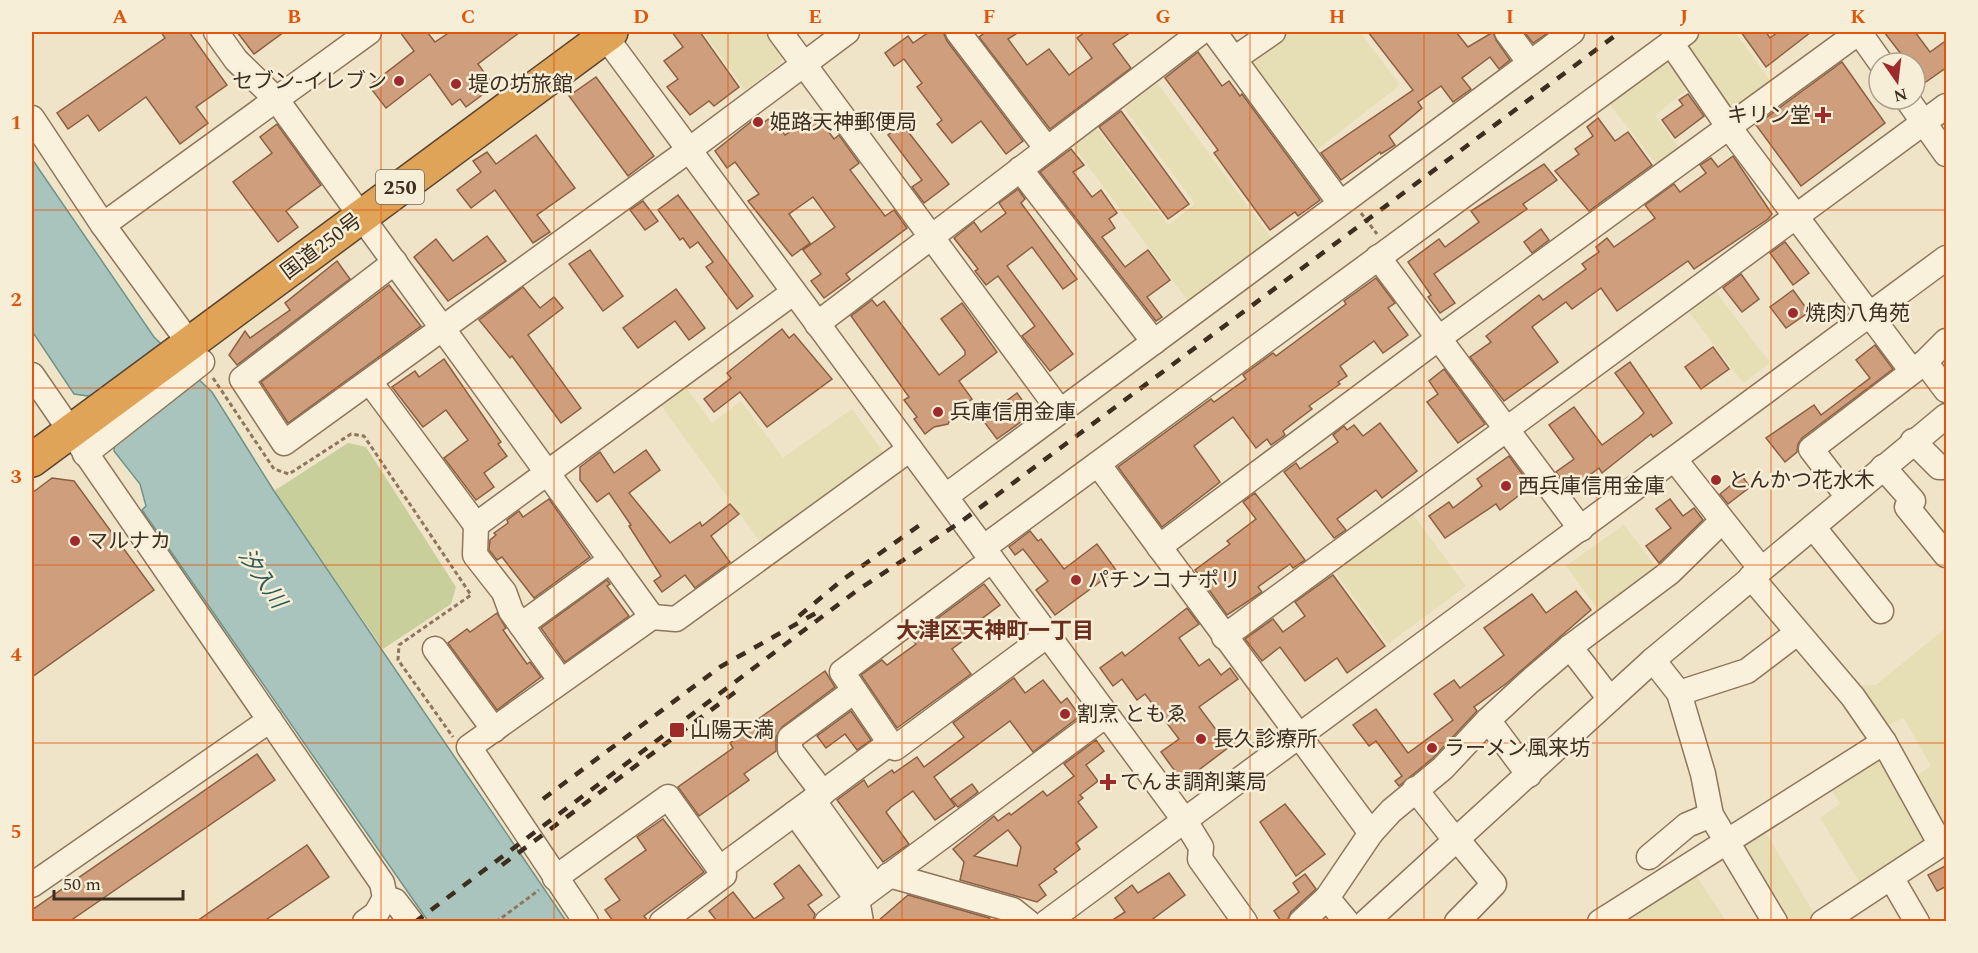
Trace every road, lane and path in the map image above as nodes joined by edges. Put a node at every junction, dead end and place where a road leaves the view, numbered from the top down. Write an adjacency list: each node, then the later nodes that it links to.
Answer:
1 (219, 32): 18 (street)
2 (369, 32): 18 (street)
3 (780, 32): 17 (street)
4 (847, 32): 17 (street)
5 (958, 32): 24 (street)
6 (1201, 32): 24 (street)
7 (1214, 32): 15 (street)
8 (1273, 32): 15 (street)
9 (1507, 32): 16 (street)
10 (1572, 32): 16 (street)
11 (1859, 32): 14 (street); 23 (street)
12 (606, 33): 25 (street); 29 (highway, 国道250号 / 250)
13 (1678, 37): 23 (street); 33 (street)
14 (1872, 51)
15 (1234, 59): 28 (street)
16 (1530, 63): 28 (street)
17 (803, 64): 25 (street); 32 (street)
18 (276, 99): 29 (street); 31 (street)
19 (1947, 106): 22 (street)
20 (1916, 111): 22 (street)
21 (32, 118): 31 (street)
22 (1924, 123): 26 (street); 30 (street)
23 (1728, 126): 30 (street); 40 (street)
24 (1047, 149): 27 (street)
25 (689, 150): 36 (street); 39 (street)
26 (1947, 154)
27 (1020, 169): 32 (street); 42 (street)
28 (1344, 200): 33 (path); 42 (street)
29 (362, 215): 35 (street); 43 (highway, 国道250号 / 250)
30 (1796, 215): 37 (street); 50 (street)
31 (103, 225): 43 (street)
32 (931, 237): 38 (street); 48 (street)
33 (1384, 254): 40 (street); 56 (street)
34 (1947, 258): 37 (street)
35 (395, 262): 39 (street); 46 (street)
36 (794, 292): 38 (street); 58 (street)
37 (1869, 317): 44 (street); 55 (street)
38 (817, 324): 53 (street)
39 (444, 329): 46 (street); 58 (street)
40 (1438, 338): 50 (street); 66 (street)
41 (1947, 341): 44 (street)
42 (1154, 342): 48 (street)
43 (196, 353): 52 (highway, 国道250号 / 250); 91 (path)
44 (1918, 366): 47 (street); 61 (street)
45 (32, 375): 52 (street)
46 (370, 382): 63 (street)
47 (1947, 390)
48 (1060, 411): 60 (street)
49 (1947, 416): 51 (street)
50 (1506, 427): 65 (street); 76 (street)
51 (1913, 441): 57 (street); 59 (street)
52 (77, 443): 54 (highway, 国道250号 / 250); 85 (street)
53 (910, 450): 60 (street); 72 (street)
54 (32, 460)
55 (1675, 460): 62 (street); 65 (street)
56 (1098, 464): 66 (street); 67 (street)
57 (1883, 467): 61 (street); 68 (street)
58 (548, 472): 63 (street); 69 (street)
59 (1944, 473)
60 (946, 496): 67 (street)
61 (1848, 497): 64 (street)
62 (1721, 522): 70 (street); 77 (street)
63 (476, 525): 73 (street)
64 (1813, 527): 70 (street); 71 (street)
65 (1581, 529): 88 (street)
66 (1159, 547): 76 (street)
67 (988, 554): 75 (street); 81 (street)
68 (1947, 555)
69 (611, 560): 72 (street); 73 (street)
70 (1756, 573): 74 (street); 79 (street)
71 (1881, 611)
72 (652, 617): 80 (street)
73 (521, 625): 80 (street)
74 (1797, 633): 82 (street); 89 (street)
75 (1049, 634): 84 (street); 90 (street)
76 (1224, 637): 88 (street)
77 (1570, 647): 83 (street); 86 (street)
78 (435, 649): 87 (street)
79 (1653, 660): 82 (street); 83 (street)
80 (561, 681): 87 (street)
81 (854, 691): 90 (street); 94 (street)
82 (1679, 693): 95 (street)
83 (1610, 699): 92 (street)
84 (1106, 716): 96 (street); 107 (street)
85 (270, 720): 106 (street); 108 (street)
86 (1488, 720): 92 (street); 93 (street)
87 (494, 730): 91 (street)
88 (1301, 735): 96 (street); 97 (street)
89 (1884, 742): 99 (street); 100 (street)
90 (890, 743): 94 (street)
91 (469, 747): 104 (street)
92 (1529, 775): 98 (street)
93 (1415, 789): 97 (street); 98 (street)
94 (810, 802): 103 (street); 107 (street)
95 (1711, 815): 99 (street); 102 (street)
96 (1185, 821): 101 (street); 117 (street)
97 (1371, 833): 109 (street)
98 (1456, 840): 122 (street); 123 (street)
99 (1725, 840): 124 (street); 125 (street)
100 (1944, 843): 105 (street)
101 (1202, 847): 118 (street); 119 (street)
102 (1649, 857)
103 (719, 869): 104 (street); 114 (street)
104 (555, 878): 112 (path); 113 (street)
105 (1892, 879): 126 (street); 127 (street)
106 (32, 885)
107 (870, 895): 115 (street); 116 (street)
108 (385, 898): 110 (street); 111 (street)
109 (1327, 898): 120 (street); 121 (street)
110 (365, 921)
111 (411, 921)
112 (496, 921)
113 (586, 921)
114 (662, 921)
115 (827, 921)
116 (1028, 921)
117 (1047, 921)
118 (1245, 921)
119 (1263, 921)
120 (1301, 921)
121 (1347, 921)
122 (1366, 921)
123 (1457, 921)
124 (1599, 921)
125 (1775, 921)
126 (1823, 921)
127 (1917, 921)

